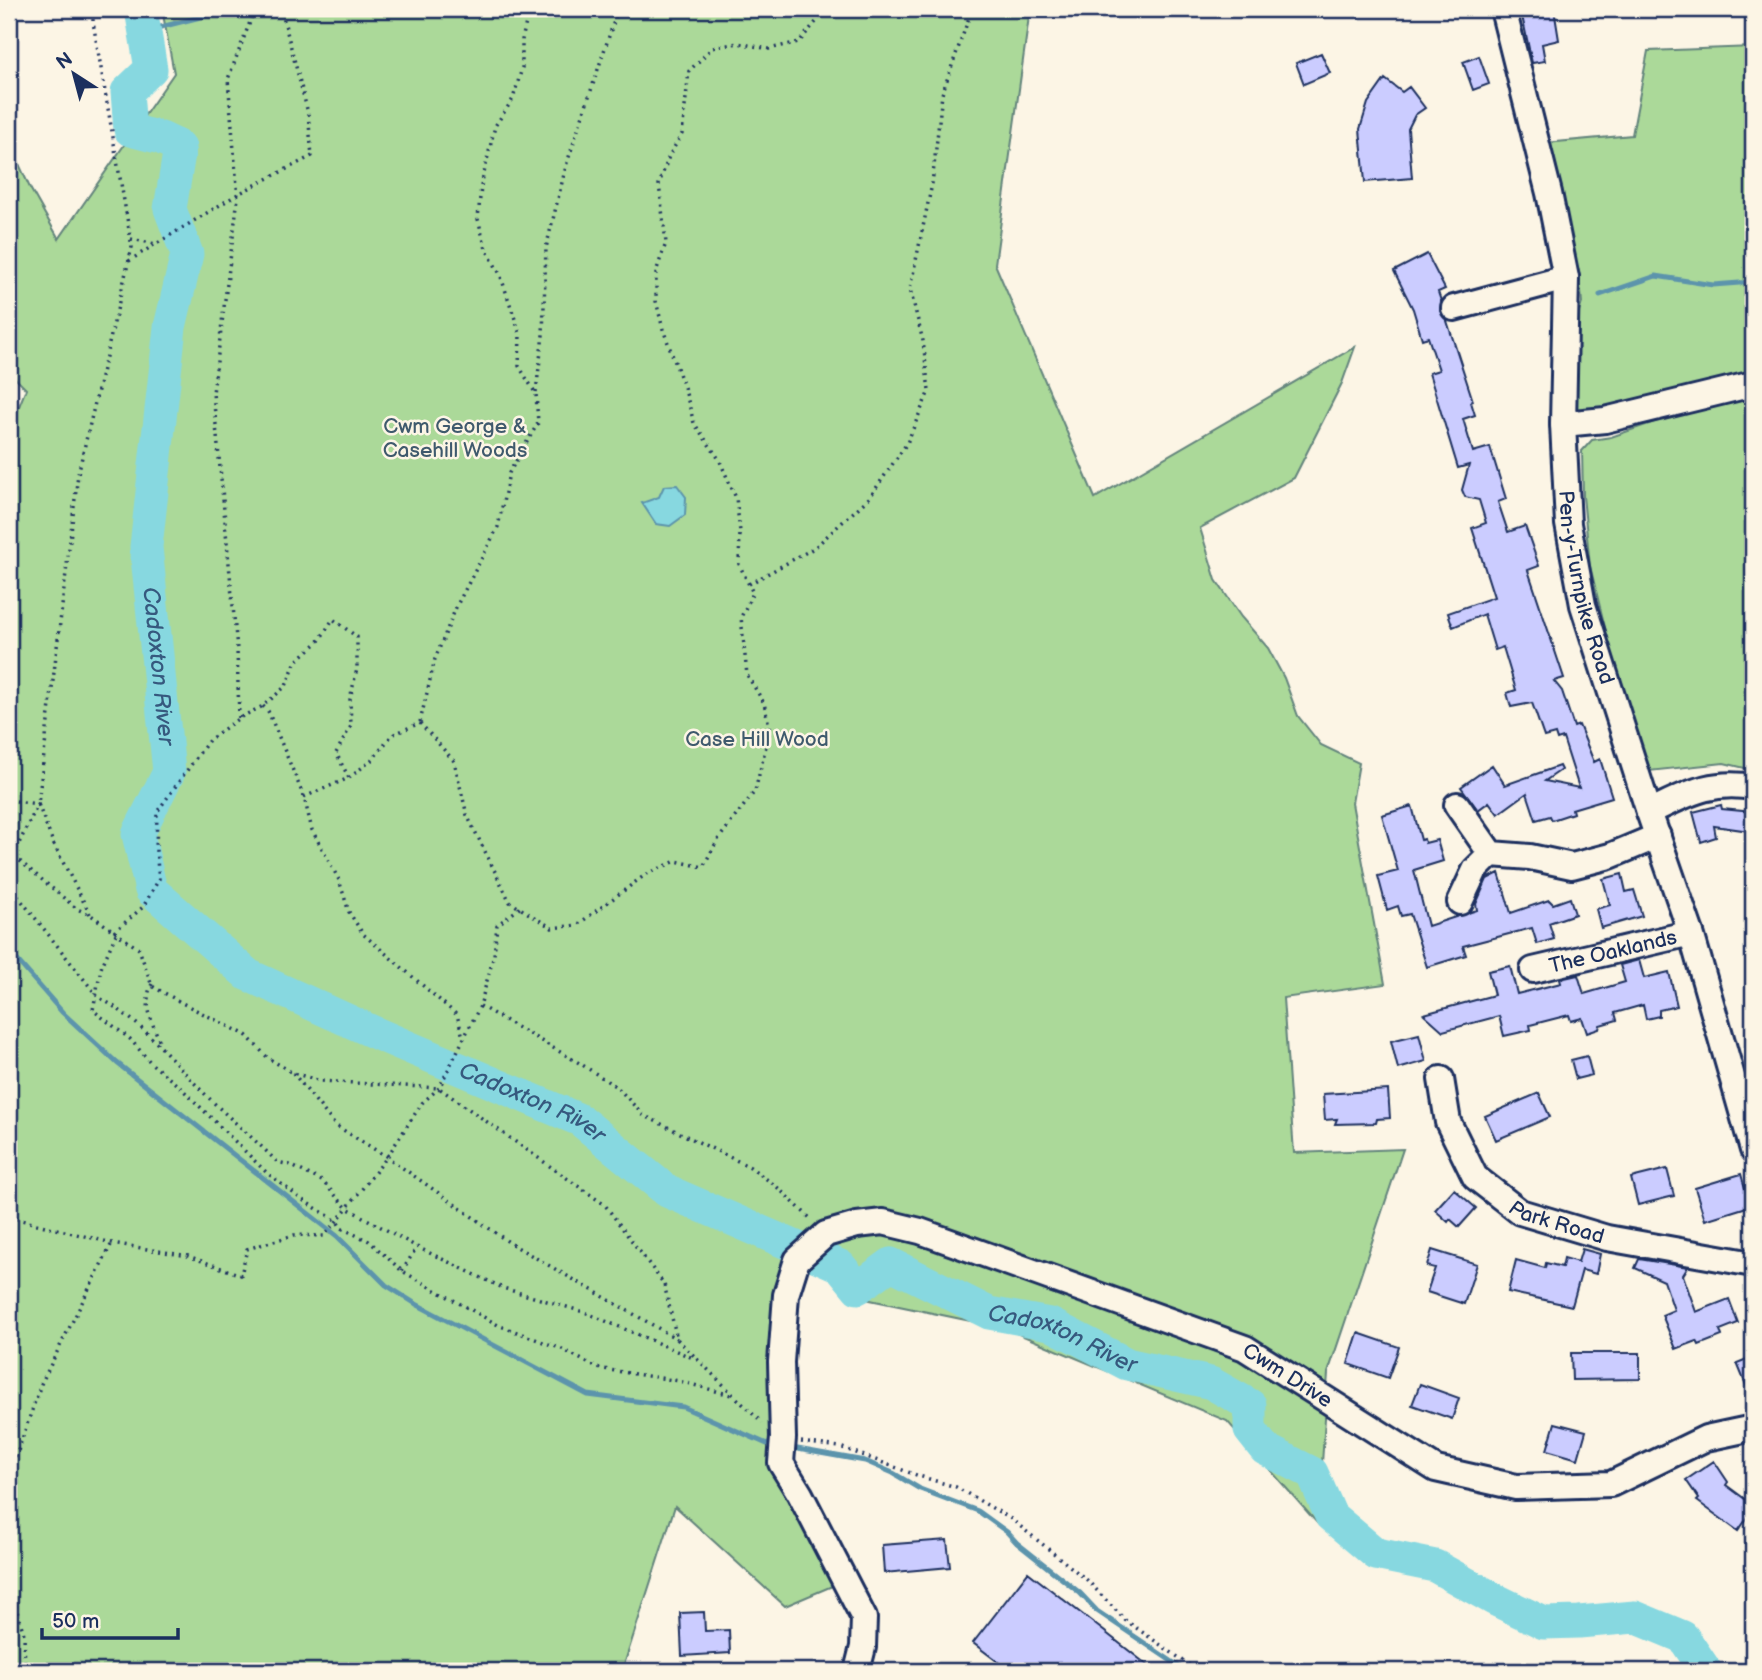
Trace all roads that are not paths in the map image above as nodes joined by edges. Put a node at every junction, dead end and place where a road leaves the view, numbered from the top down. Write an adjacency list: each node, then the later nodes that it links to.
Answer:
1 (1503, 9): 2 (street, Pen-y-Turnpike Road)
2 (1566, 278): 3 (street); 5 (street, Pen-y-Turnpike Road)
3 (1454, 308)
4 (1753, 384): 5 (street)
5 (1563, 424): 8 (street, Pen-y-Turnpike Road)
6 (1753, 787): 8 (street)
7 (1457, 805): 10 (street)
8 (1649, 812): 9 (street, Pen-y-Turnpike Road)
9 (1658, 836): 10 (street); 12 (street, Pen-y-Turnpike Road)
10 (1491, 854): 11 (street)
11 (1460, 902)
12 (1691, 933): 13 (street, The Oaklands); 15 (street, Pen-y-Turnpike Road)
13 (1533, 970)
14 (1441, 1079): 16 (street, Park Road)
15 (1753, 1150)
16 (1753, 1264)
17 (1753, 1428): 18 (street, Cwm Drive)
18 (857, 1671)

